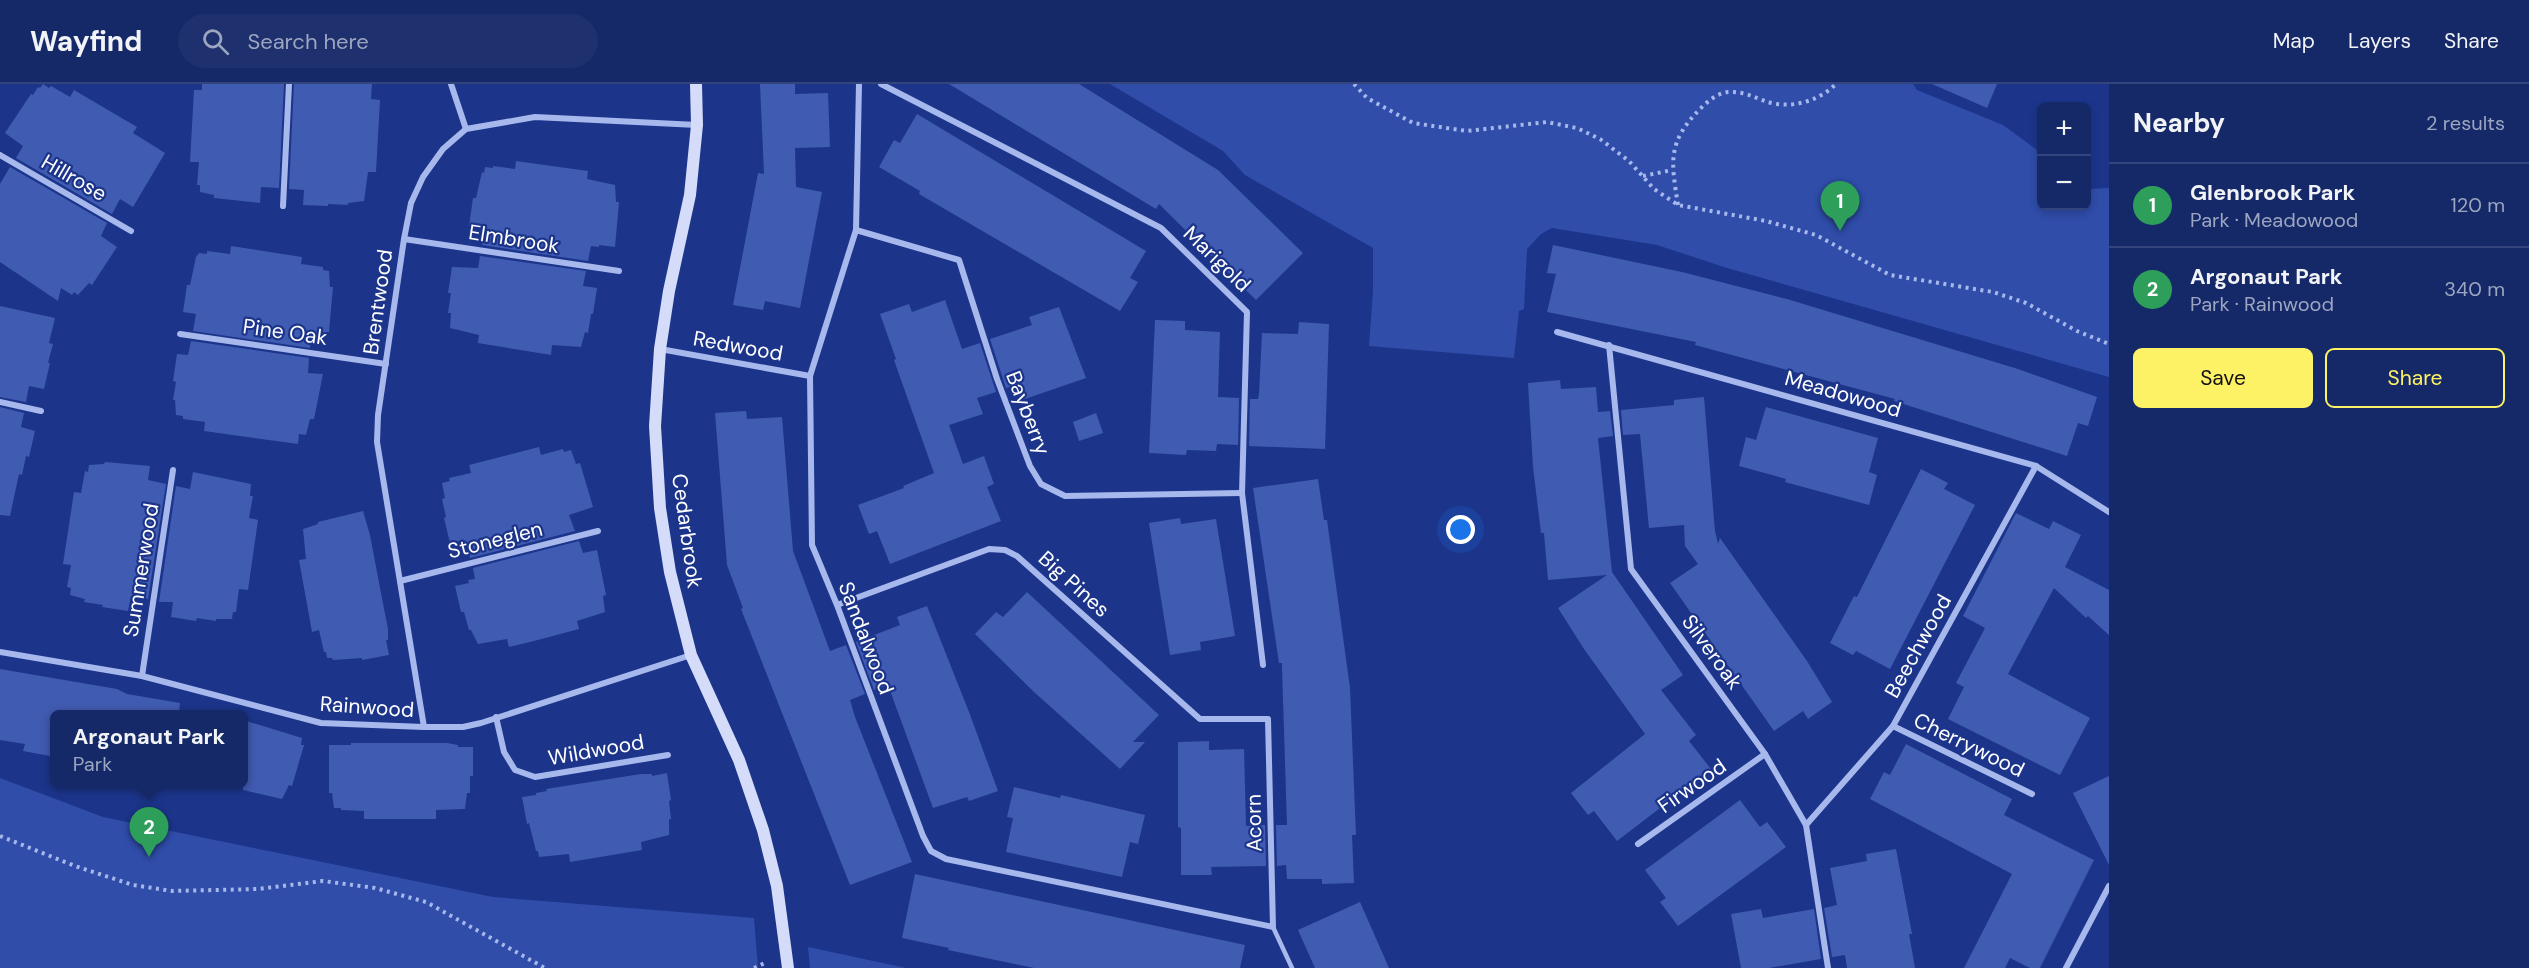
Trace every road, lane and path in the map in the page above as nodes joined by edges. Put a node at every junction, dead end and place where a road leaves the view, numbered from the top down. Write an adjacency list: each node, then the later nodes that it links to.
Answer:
1 (289, 84): 14 (street)
2 (451, 84): 9 (street)
3 (696, 84): 8 (street, Cedarbrook)
4 (859, 84): 15 (street, Sandalwood)
5 (881, 84): 30 (street, Marigold)
6 (1354, 84): 12 (path)
7 (1836, 84): 11 (path)
8 (697, 125): 9 (street); 23 (street, Cedarbrook)
9 (466, 129): 17 (street, Brentwood)
10 (0, 155): 16 (street, Hillrose)
11 (1671, 170): 12 (path); 13 (path)
12 (1643, 176): 13 (path)
13 (1678, 205): 21 (path)
14 (283, 206)
15 (856, 230): 25 (street, Sandalwood); 30 (street, Bayberry)
16 (131, 231)
17 (404, 239): 18 (street, Elmbrook); 24 (street, Brentwood)
18 (619, 271)
19 (1557, 332): 22 (street, Meadowood)
20 (180, 334): 24 (street, Pine Oak)
21 (2109, 344)
22 (1609, 345): 28 (street, Meadowood); 43 (street, Silveroak)
23 (660, 349): 25 (street, Redwood); 36 (street, Cedarbrook)
24 (386, 364): 33 (street, Brentwood)
25 (810, 376): 34 (street, Sandalwood)
26 (0, 402): 27 (street)
27 (41, 411)
28 (2036, 466): 31 (street, Meadowood); 41 (street, Beechwood)
29 (173, 470): 38 (street, Summerwood)
30 (1242, 493): 37 (street, Marigold)
31 (2109, 512)
32 (598, 531): 33 (street, Stoneglen)
33 (400, 581): 42 (street, Brentwood)
34 (837, 604): 40 (street, Big Pines); 50 (street, Sandalwood)
35 (0, 652): 38 (street, Rainwood)
36 (691, 655): 39 (street, Rainwood); 52 (street, Cedarbrook)
37 (1263, 665)
38 (142, 676): 42 (street, Rainwood)
39 (496, 717): 42 (street, Rainwood); 44 (street, Wildwood)
40 (1268, 718): 50 (street, Acorn)
41 (1893, 726): 45 (street, Cherrywood); 46 (street, Beechwood)
42 (424, 727)
43 (1765, 754): 46 (street, Silveroak); 48 (street, Firwood)
44 (668, 755)
45 (2032, 794)
46 (1806, 825): 54 (street, Silveroak)
47 (0, 836): 51 (path)
48 (1638, 844)
49 (2109, 886): 55 (street)
50 (1274, 927): 53 (lane)
51 (544, 968)
52 (788, 968)
53 (1292, 968)
54 (1828, 968)
55 (2067, 968)

